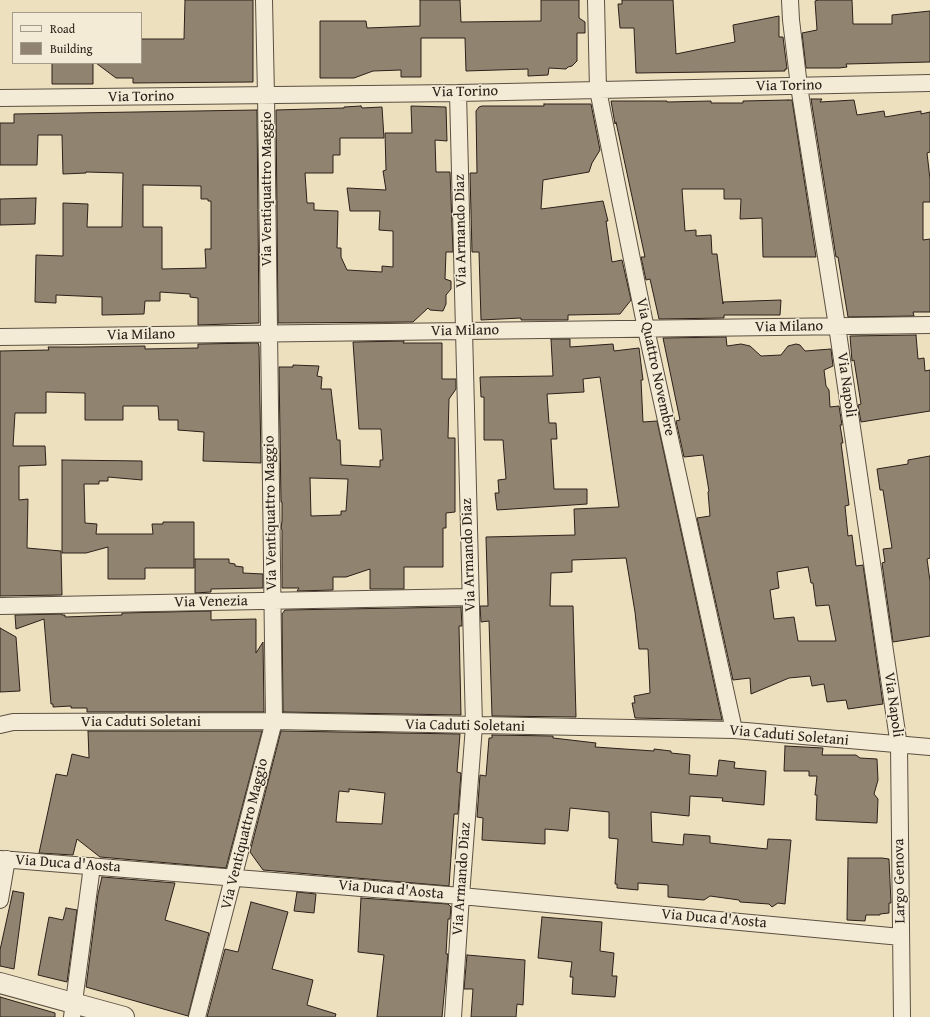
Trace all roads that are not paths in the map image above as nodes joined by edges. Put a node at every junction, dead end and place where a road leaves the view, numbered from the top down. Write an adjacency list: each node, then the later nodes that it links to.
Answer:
1 (264, 0): 8 (street, Via Ventiquattro Maggio)
2 (596, 0): 6 (street, Via Quattro Novembre)
3 (790, 0): 5 (street, Via Napoli)
4 (930, 83): 5 (street, Via Torino)
5 (799, 86): 6 (street, Via Torino); 11 (street, Via Napoli)
6 (598, 90): 7 (street, Via Torino); 12 (street, Via Quattro Novembre)
7 (458, 93): 8 (street, Via Torino); 13 (street, Via Armando Diaz)
8 (266, 95): 9 (street, Via Torino); 14 (street, Via Ventiquattro Maggio)
9 (0, 98)
10 (930, 325): 11 (street, Via Milano)
11 (837, 326): 12 (street, Via Milano); 23 (street, Via Napoli)
12 (646, 329): 13 (street, Via Milano); 22 (street, Via Quattro Novembre)
13 (463, 331): 14 (street, Via Milano); 16 (street, Via Armando Diaz)
14 (268, 334): 15 (street, Via Milano); 17 (street, Via Ventiquattro Maggio)
15 (0, 337)
16 (470, 597): 17 (street, Via Venezia); 21 (street, Via Armando Diaz)
17 (272, 601): 18 (street, Via Venezia); 19 (street, Via Ventiquattro Maggio)
18 (0, 606)
19 (274, 721): 20 (street, Via Caduti Soletani); 21 (street, Via Caduti Soletani); 27 (street, Via Ventiquattro Maggio)
20 (0, 725)
21 (474, 726): 22 (street, Via Caduti Soletani); 28 (street, Via Armando Diaz)
22 (734, 730): 23 (street, Via Caduti Soletani)
23 (899, 746): 24 (street, Via Caduti Soletani); 30 (street, Largo Genova)
24 (930, 747)
25 (3, 859): 26 (street, Via Duca d'Aosta); 29 (street)
26 (92, 866): 27 (street, Via Duca d'Aosta); 32 (street)
27 (234, 877): 28 (street, Via Duca d'Aosta); 34 (street, Via Ventiquattro Maggio)
28 (461, 896): 30 (street, Via Duca d'Aosta); 35 (street, Via Armando Diaz)
29 (0, 900)
30 (901, 937): 36 (street, Largo Genova)
31 (0, 983): 32 (street)
32 (73, 1010): 33 (street)
33 (124, 1017)
34 (197, 1017)
35 (453, 1017)
36 (902, 1017)

